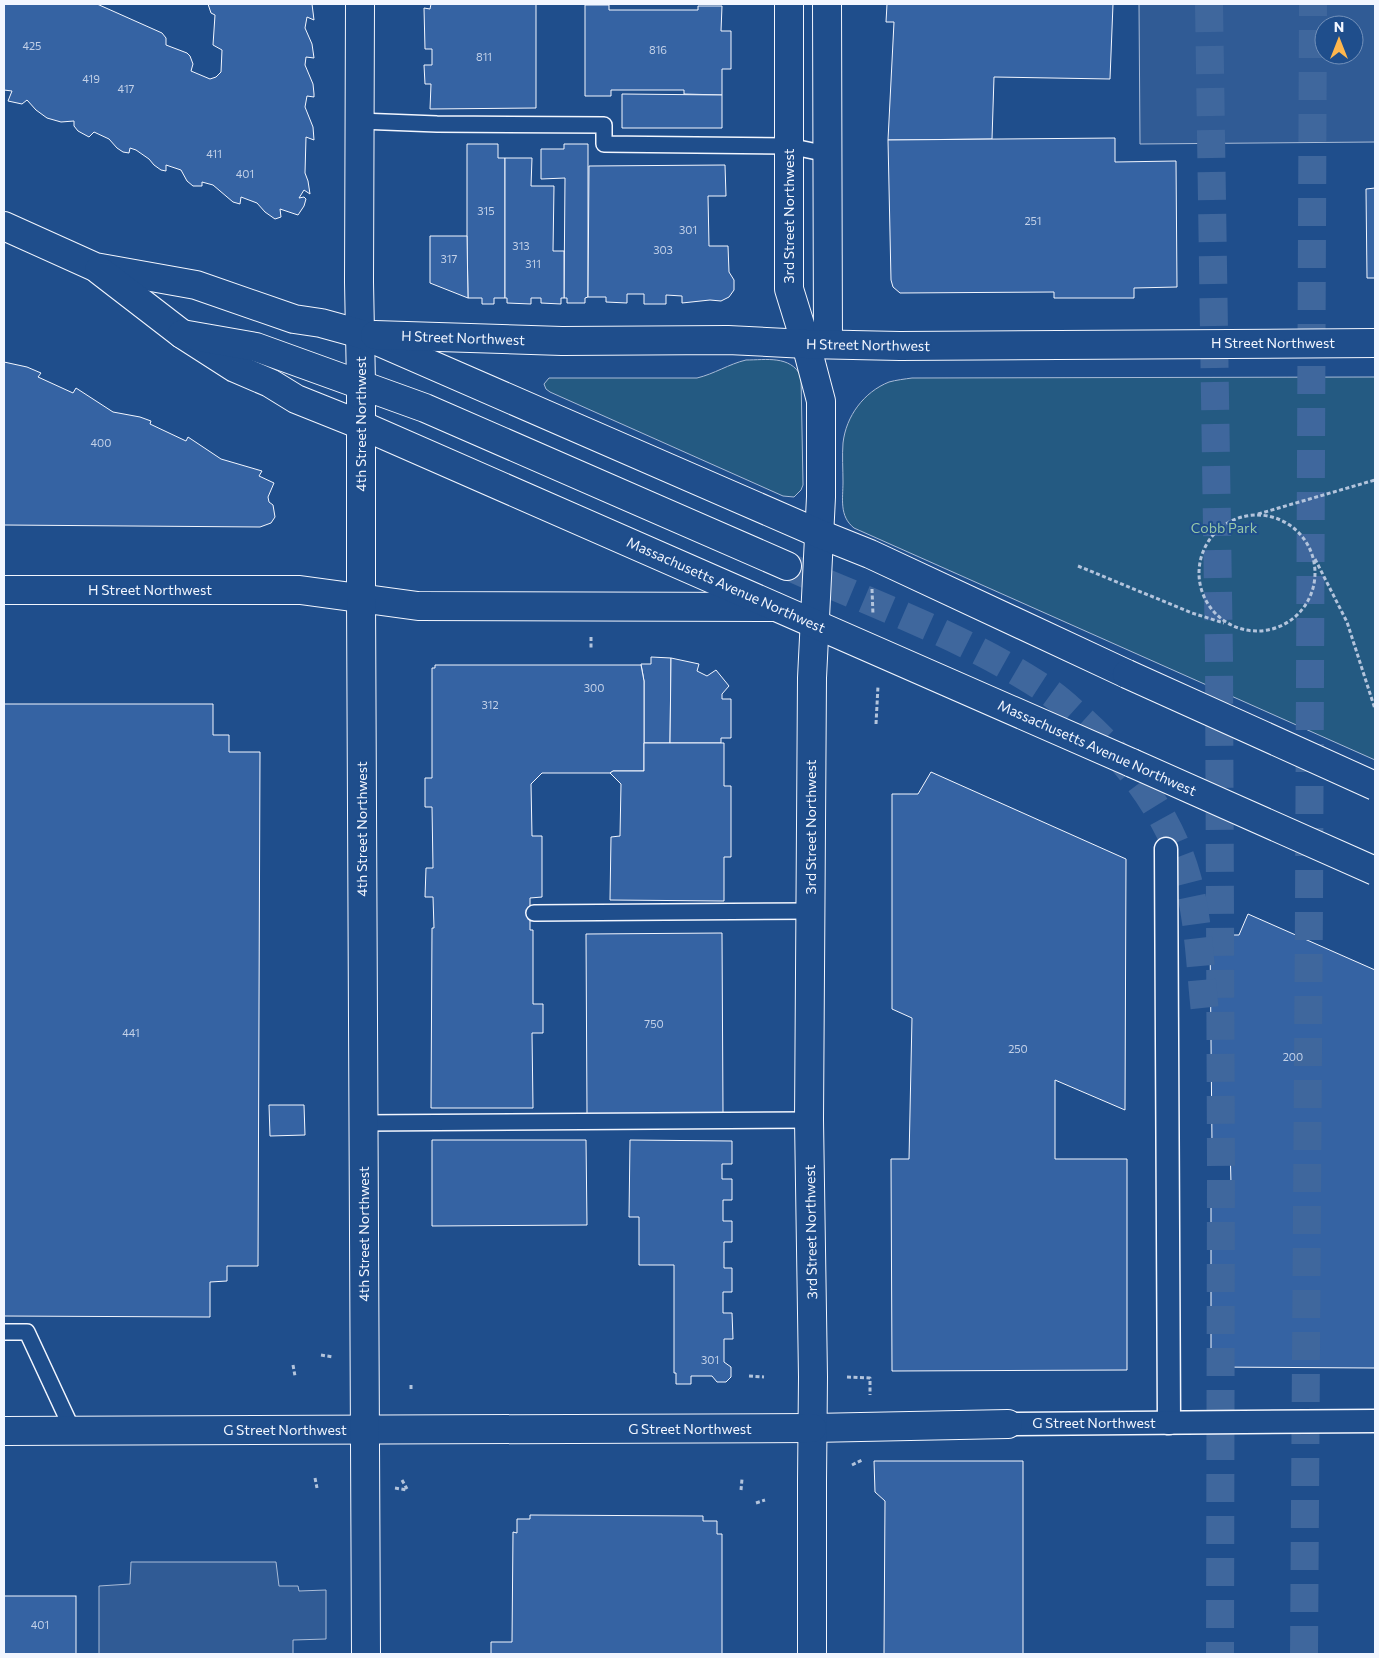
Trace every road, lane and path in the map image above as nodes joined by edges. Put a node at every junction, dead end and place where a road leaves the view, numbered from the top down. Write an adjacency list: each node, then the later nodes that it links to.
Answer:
1 (360, 4): 4 (main road, 4th Street Northwest)
2 (789, 4): 5 (main road, 3rd Street Northwest)
3 (827, 4): 6 (main road, 3rd Street Northwest)
4 (359, 121): 5 (lane); 10 (main road, 4th Street Northwest)
5 (789, 146): 6 (lane); 12 (main road, 3rd Street Northwest)
6 (827, 154): 12 (main road, 3rd Street Northwest)
7 (4, 226): 8 (main road, Massachusetts Avenue Northwest)
8 (96, 267): 9 (main road, Massachusetts Avenue Northwest); 10 (main road, Massachusetts Avenue Northwest)
9 (182, 334): 13 (main road); 14 (main road, Massachusetts Avenue Northwest)
10 (361, 334): 12 (main road, H Street Northwest); 13 (main road, 4th Street Northwest); 17 (main road, Massachusetts Avenue Northwest)
11 (1375, 343): 12 (main road, H Street Northwest)
12 (817, 344): 17 (main road, 3rd Street Northwest)
13 (361, 384): 14 (main road, 4th Street Northwest); 19 (main road)
14 (361, 425): 23 (main road, 4th Street Northwest); 24 (main road, Massachusetts Avenue Northwest)
15 (1375, 480): 16 (path)
16 (1257, 514): 18 (path); 26 (path)
17 (820, 534): 27 (main road, 3rd Street Northwest); 31 (main road, Massachusetts Avenue Northwest, bridge)
18 (1313, 556): 26 (path); 29 (path)
19 (787, 566)
20 (1078, 566): 26 (path)
21 (872, 581): 25 (path)
22 (4, 590): 23 (main road, H Street Northwest)
23 (361, 598): 24 (main road, H Street Northwest); 37 (main road, 4th Street Northwest)
24 (775, 607): 27 (main road, Massachusetts Avenue Northwest)
25 (874, 621)
26 (1227, 624)
27 (815, 625): 33 (main road, Massachusetts Avenue Northwest, bridge); 34 (main road, 3rd Street Northwest)
28 (878, 683): 30 (path)
29 (1375, 709)
30 (876, 724)
31 (1375, 786)
32 (1166, 849): 50 (street)
33 (1375, 872)
34 (811, 912): 35 (lane); 36 (main road, 3rd Street Northwest)
35 (534, 913)
36 (809, 1120): 37 (lane); 52 (main road, 3rd Street Northwest)
37 (363, 1123): 53 (main road, 4th Street Northwest)
38 (4, 1332): 54 (lane)
39 (321, 1355): 40 (path)
40 (333, 1358)
41 (293, 1365): 42 (path)
42 (295, 1376)
43 (749, 1376): 44 (path)
44 (764, 1377)
45 (847, 1377): 48 (path)
46 (411, 1384): 47 (path)
47 (411, 1389)
48 (870, 1396)
49 (1375, 1421): 50 (street, G Street Northwest)
50 (1170, 1423): 51 (street, G Street Northwest)
51 (1008, 1424): 52 (main road, G Street Northwest)
52 (812, 1428): 53 (main road, G Street Northwest); 65 (main road, 3rd Street Northwest)
53 (366, 1430): 54 (main road, G Street Northwest); 64 (main road, 4th Street Northwest)
54 (73, 1431): 55 (main road, G Street Northwest)
55 (4, 1432)
56 (315, 1478): 59 (path)
57 (742, 1479): 61 (path)
58 (402, 1480): 60 (path)
59 (317, 1488)
60 (394, 1488)
61 (741, 1490)
62 (765, 1500): 63 (path)
63 (756, 1503)
64 (366, 1654)
65 (812, 1654)

